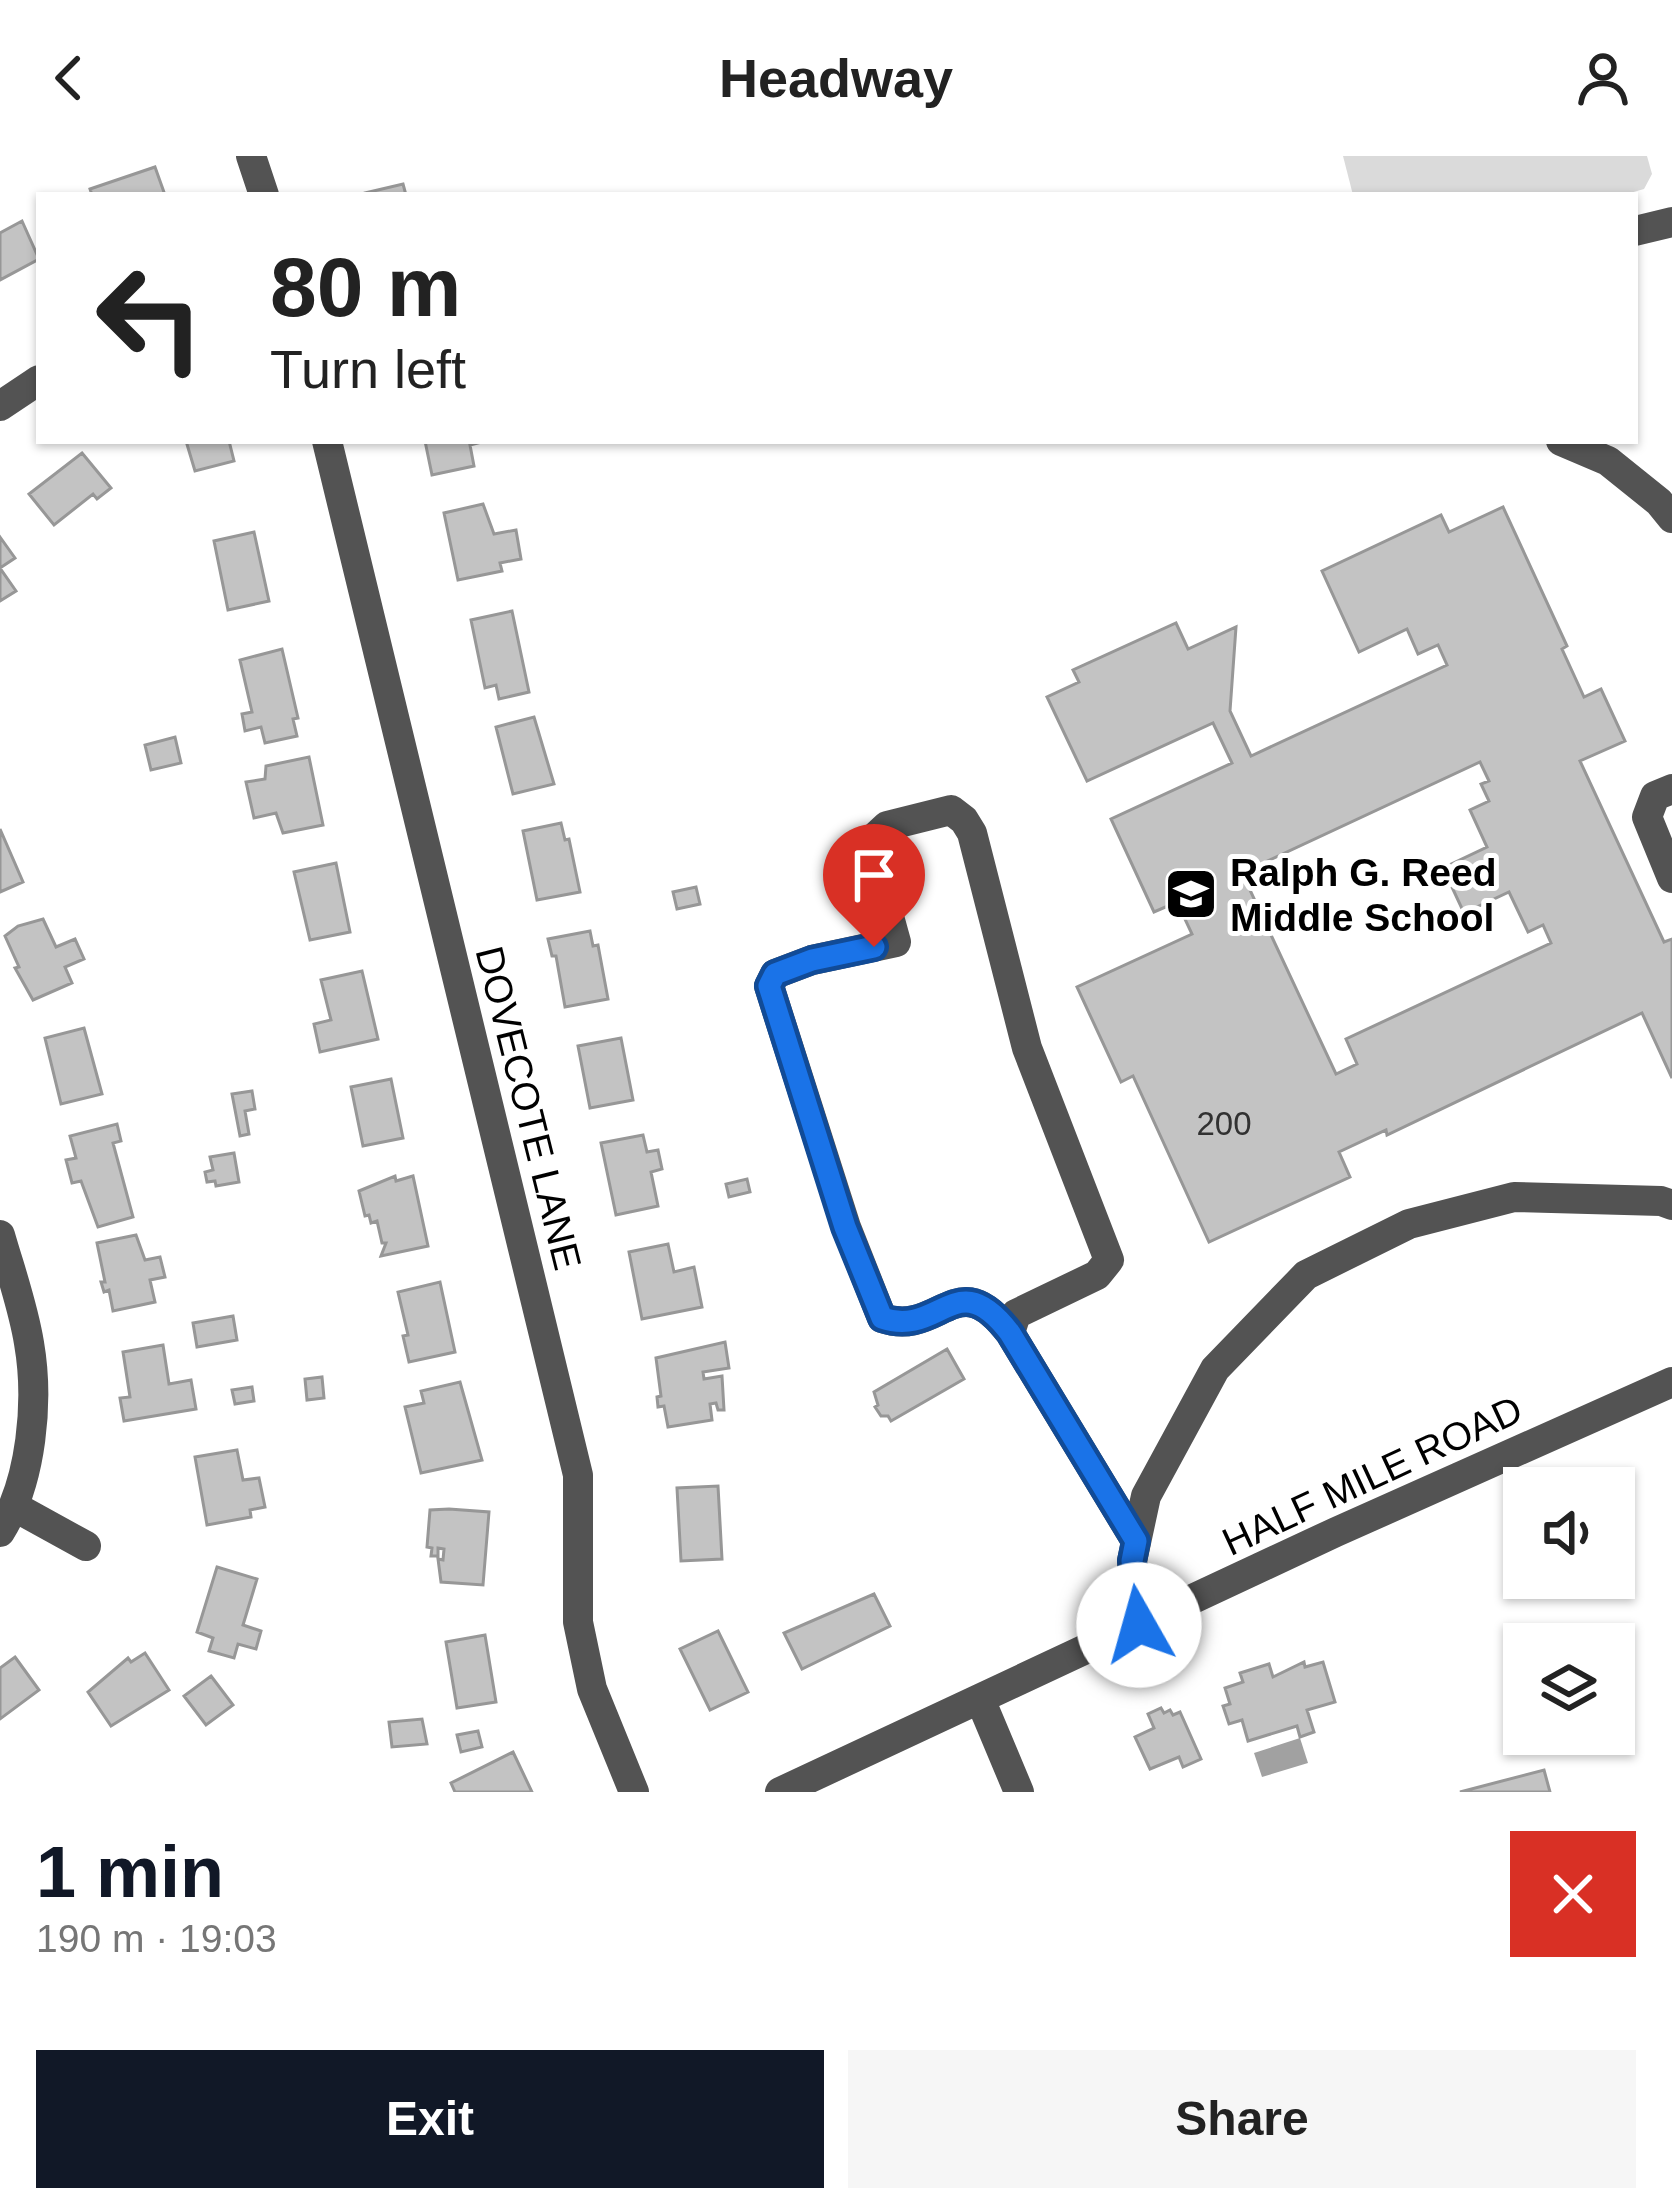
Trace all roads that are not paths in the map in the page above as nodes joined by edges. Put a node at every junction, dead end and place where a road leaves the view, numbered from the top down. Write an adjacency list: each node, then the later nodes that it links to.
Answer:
1 (250, 156): 2 (street)
2 (263, 192)
3 (1672, 222): 4 (street)
4 (1638, 230)
5 (36, 382): 6 (street)
6 (0, 406)
7 (328, 444): 21 (street, DOVECOTE LANE)
8 (1568, 444): 9 (street)
9 (1672, 518)
10 (1672, 789): 11 (street)
11 (1672, 878)
12 (1672, 1205): 17 (street)
13 (0, 1235): 16 (street)
14 (1010, 1333): 14 (street); 17 (street)
15 (1672, 1382): 19 (street, HALF MILE ROAD)
16 (8, 1519): 18 (street)
17 (1136, 1541): 19 (street)
18 (86, 1546)
19 (1139, 1625): 20 (street, HALF MILE ROAD)
20 (980, 1699): 22 (street, HALF MILE ROAD); 23 (street)
21 (634, 1792)
22 (780, 1792)
23 (1019, 1792)

